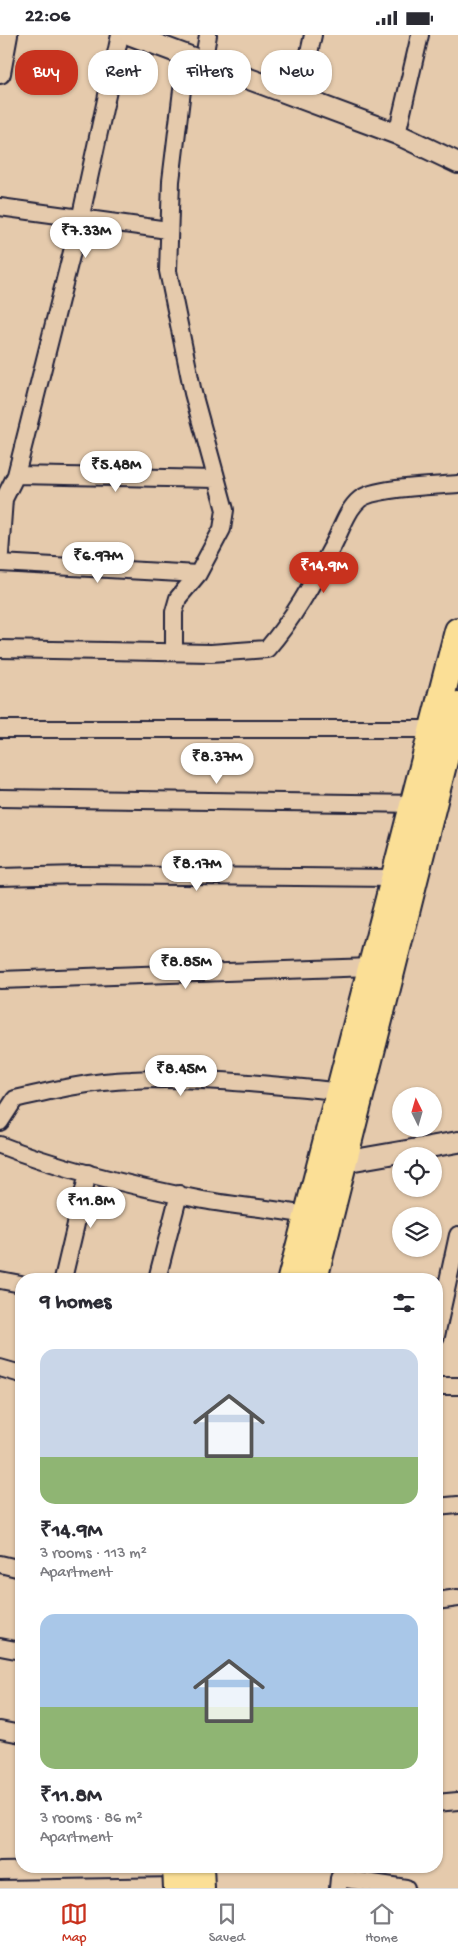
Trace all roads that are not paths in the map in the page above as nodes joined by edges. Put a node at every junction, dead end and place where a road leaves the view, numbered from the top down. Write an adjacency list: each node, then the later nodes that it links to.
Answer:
1 (7, 35): 9 (street)
2 (120, 35): 16 (street)
3 (131, 35): 7 (street)
4 (208, 35): 8 (street)
5 (312, 35): 12 (street)
6 (420, 35): 13 (street)
7 (169, 50)
8 (200, 50)
9 (0, 73)
10 (251, 81): 12 (street)
11 (187, 95): 17 (street)
12 (299, 98): 13 (street)
13 (397, 134): 14 (street)
14 (458, 163)
15 (0, 207): 16 (street)
16 (80, 220): 17 (street); 18 (street)
17 (168, 230): 19 (street)
18 (16, 475): 19 (street); 21 (street)
19 (216, 479): 23 (street)
20 (458, 484): 26 (street)
21 (0, 554)
22 (0, 563): 23 (street)
23 (198, 574): 26 (street)
24 (458, 631): 29 (main road)
25 (0, 649): 26 (street)
26 (174, 652)
27 (458, 705): 31 (main road)
28 (0, 729): 29 (street)
29 (433, 729): 31 (main road)
30 (0, 798): 31 (street)
31 (423, 804): 33 (main road); 36 (main road)
32 (0, 877): 33 (street)
33 (394, 878): 34 (main road)
34 (372, 967): 35 (street); 36 (main road)
35 (0, 981)
36 (350, 1093): 37 (street); 40 (main road); 43 (main road)
37 (0, 1122)
38 (458, 1142): 40 (street)
39 (0, 1145): 41 (street)
40 (343, 1162): 43 (main road)
41 (88, 1173): 42 (street); 45 (street)
42 (179, 1194): 43 (street); 46 (street)
43 (318, 1217): 47 (main road); 48 (main road)
44 (458, 1235): 51 (street)
45 (64, 1273)
46 (159, 1273)
47 (294, 1273)
48 (314, 1273)
49 (0, 1280): 50 (street)
50 (15, 1283)
51 (451, 1302): 52 (street)
52 (443, 1320)
53 (0, 1368): 54 (street)
54 (15, 1372)
55 (443, 1386): 56 (street)
56 (458, 1386)
57 (458, 1505): 58 (street)
58 (443, 1506)
59 (0, 1564): 60 (street)
60 (15, 1568)
61 (458, 1598): 62 (street)
62 (443, 1600)
63 (0, 1647): 64 (street)
64 (15, 1650)
65 (0, 1730): 66 (street)
66 (15, 1733)
67 (458, 1801): 68 (street)
68 (443, 1802)
69 (15, 1870): 70 (street)
70 (0, 1871)
71 (183, 1873): 72 (main road)
72 (201, 1888)
73 (338, 1888): 74 (street)
74 (406, 1888)

